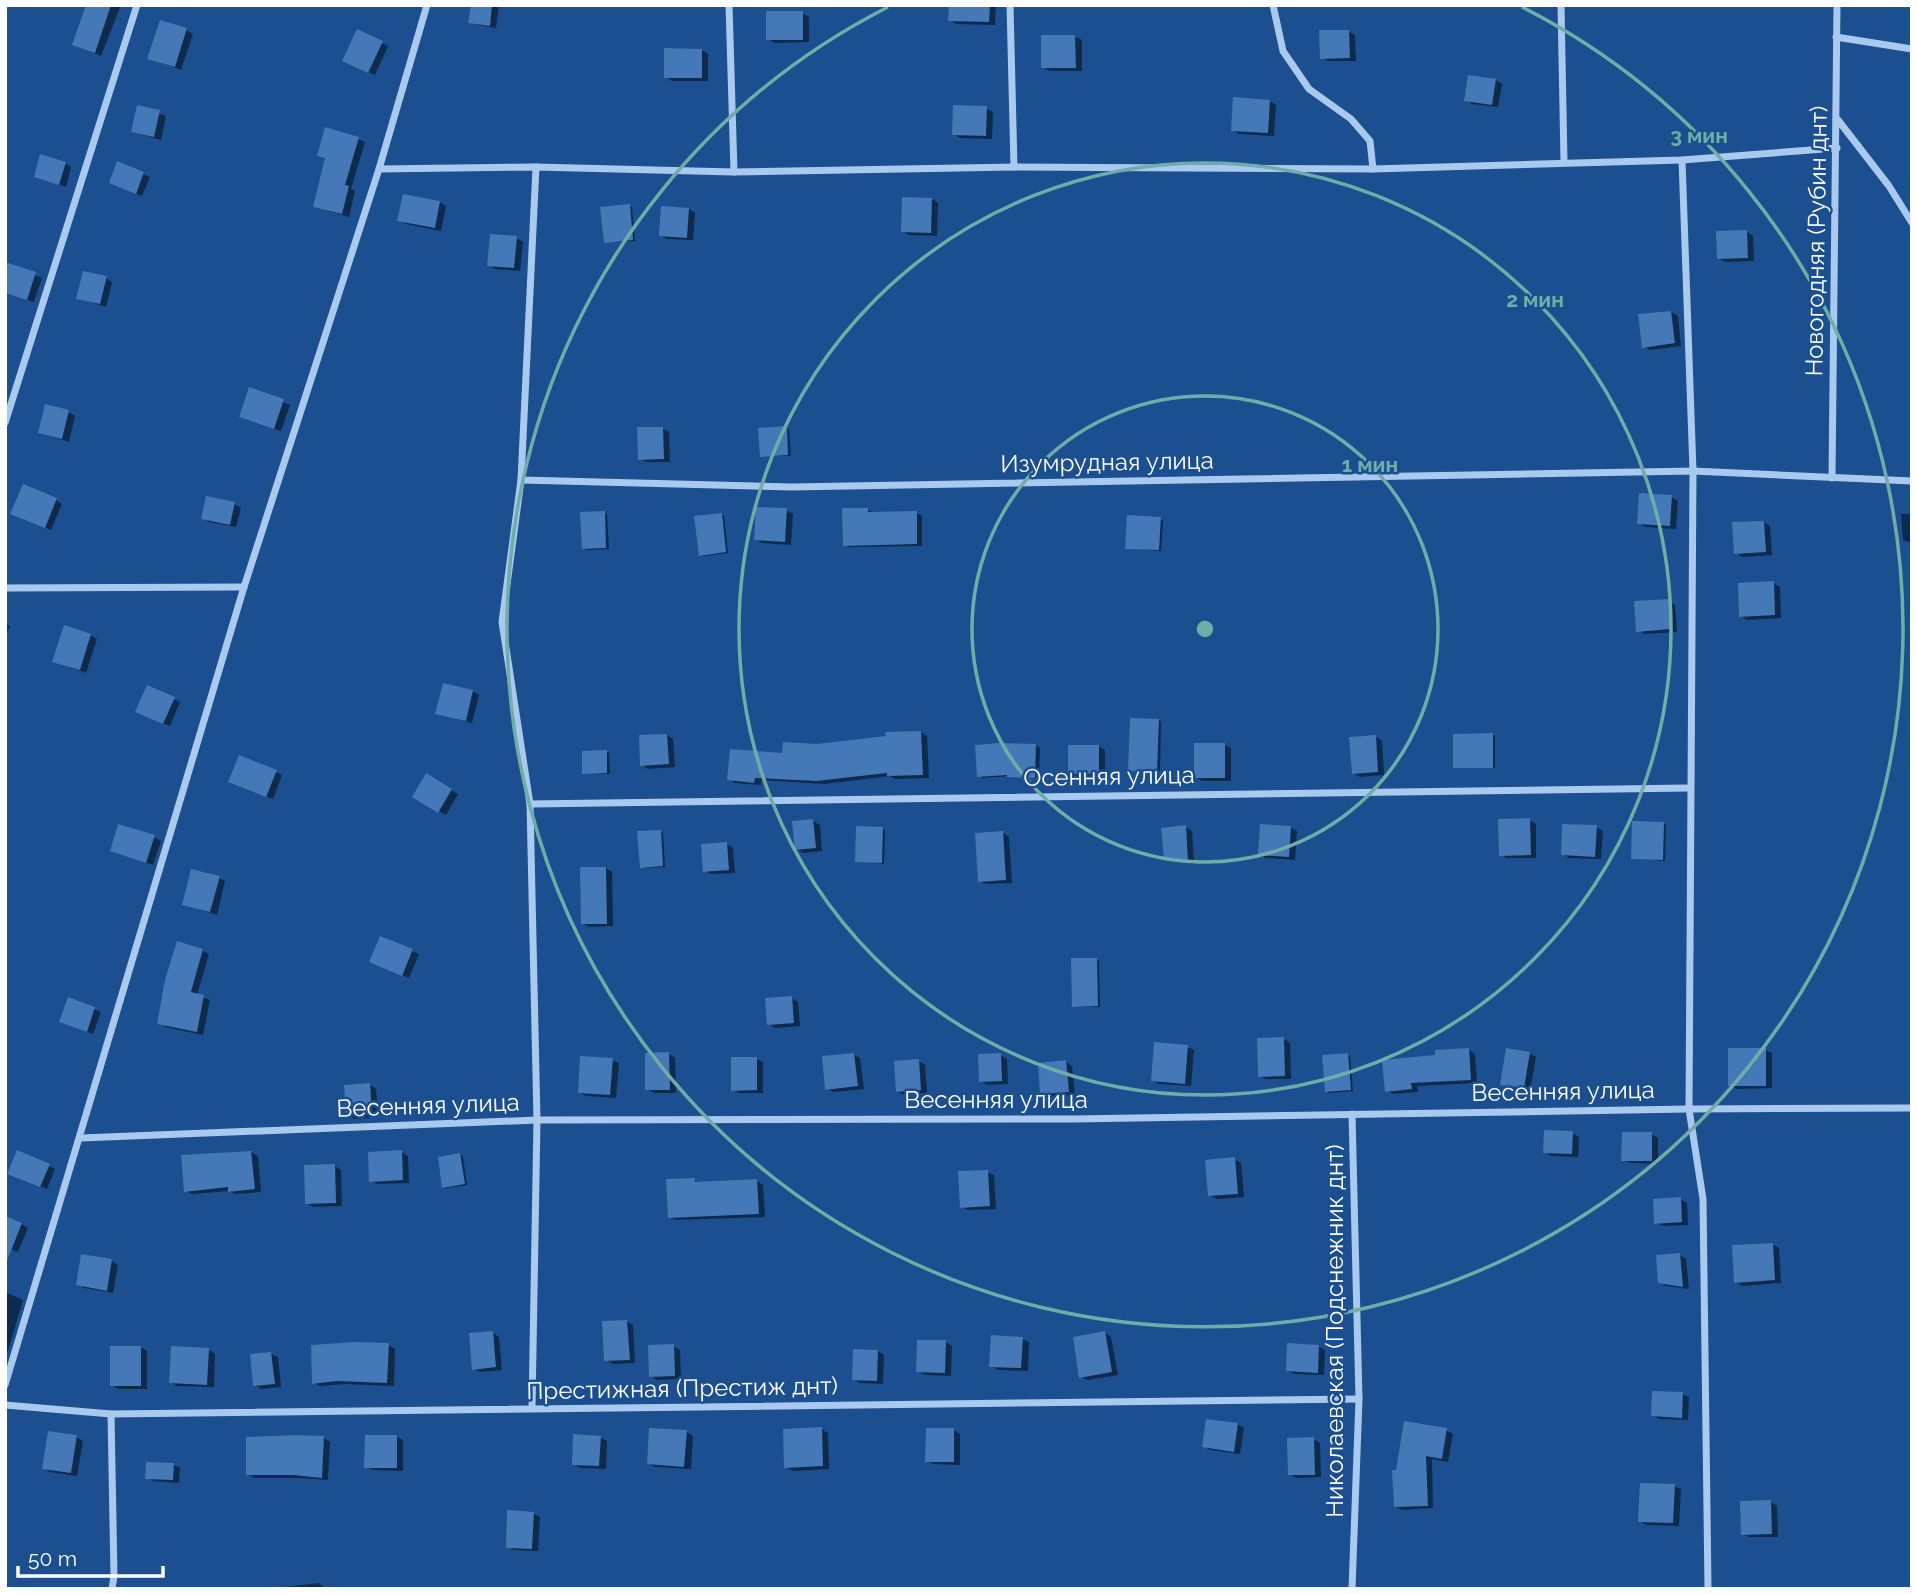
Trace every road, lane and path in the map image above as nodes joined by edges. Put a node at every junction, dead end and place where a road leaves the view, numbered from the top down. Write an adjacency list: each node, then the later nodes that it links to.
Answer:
1 (137, 5): 20 (street)
2 (427, 5): 16 (street)
3 (729, 5): 18 (street)
4 (1010, 5): 15 (street)
5 (1273, 5): 17 (street)
6 (1562, 5): 13 (street)
7 (1837, 5): 8 (street, Новогодняя (Рубин днт))
8 (1836, 37): 9 (street); 10 (street, Новогодняя (Рубин днт))
9 (1912, 49)
10 (1837, 120): 11 (street, Новогодняя (Рубин днт)); 19 (street)
11 (1837, 149): 12 (street); 22 (street, Новогодняя (Рубин днт))
12 (1682, 160): 13 (street); 21 (street)
13 (1564, 162): 17 (street)
14 (536, 167): 16 (street); 18 (street); 23 (street)
15 (1014, 167): 17 (street); 18 (street)
16 (379, 169): 25 (street)
17 (1373, 169)
18 (734, 172)
19 (1912, 223)
20 (5, 423)
21 (1693, 471): 22 (street, Изумрудная улица); 23 (street, Изумрудная улица); 27 (street)
22 (1832, 478): 24 (street, Изумрудная улица)
23 (521, 480): 28 (street)
24 (1912, 481)
25 (244, 587): 26 (street); 33 (street)
26 (5, 588)
27 (1689, 788): 28 (street, Осенняя улица); 30 (street)
28 (530, 804): 32 (street)
29 (1912, 1108): 30 (street, Весенняя улица)
30 (1689, 1109): 31 (street, Весенняя улица); 41 (street)
31 (1352, 1114): 32 (street, Весенняя улица); 35 (street, Николаевская (Подснежник днт))
32 (537, 1120): 33 (street, Весенняя улица); 37 (street)
33 (81, 1138): 34 (street)
34 (5, 1385)
35 (1359, 1399): 37 (street, Престижная (Престиж днт)); 40 (street, Николаевская (Подснежник днт))
36 (5, 1405): 38 (street, Престижная (Престиж днт))
37 (532, 1408): 38 (street, Престижная (Престиж днт))
38 (111, 1414): 39 (street)
39 (112, 1589)
40 (1352, 1589)
41 (1708, 1589)

